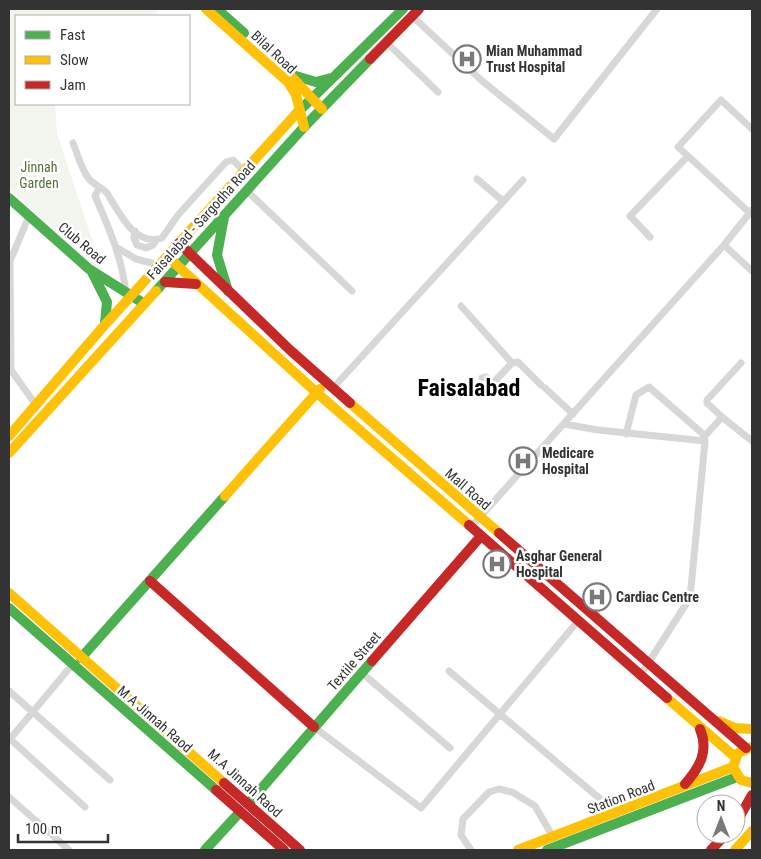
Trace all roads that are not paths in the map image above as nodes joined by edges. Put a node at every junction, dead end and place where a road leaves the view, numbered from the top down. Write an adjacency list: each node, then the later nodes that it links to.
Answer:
1 (206, 9): 12 (main road, Bilal Road)
2 (217, 9): 7 (main road, Bilal Road)
3 (403, 9): 8 (main road, Faisalabad - Sargodha Road)
4 (657, 9): 5 (street)
5 (416, 12): 6 (main road, Faisalabad - Sargodha Road)
6 (387, 43): 9 (street); 11 (main road, Faisalabad - Sargodha Road)
7 (290, 74): 8 (main road); 10 (main road, Bilal Road)
8 (338, 75): 10 (main road, Faisalabad - Sargodha Road)
9 (438, 92)
10 (312, 98): 11 (main road, Bilal Road); 12 (main road, Faisalabad - Sargodha Road)
11 (322, 109): 13 (main road, Faisalabad - Sargodha Road)
12 (300, 110): 13 (main road, Bilal Road); 17 (main road, Faisalabad - Sargodha Road)
13 (304, 127): 21 (main road, Faisalabad - Sargodha Road)
14 (752, 129): 16 (street)
15 (73, 143): 20 (street)
16 (688, 156): 24 (street); 29 (street)
17 (246, 172): 27 (street); 30 (main road, Faisalabad - Sargodha Road)
18 (477, 179): 23 (street)
19 (523, 180): 23 (street)
20 (99, 188): 27 (street); 28 (street)
21 (247, 191): 26 (main road, Faisalabad - Sargodha Road); 43 (street)
22 (9, 198): 25 (main road, Club Road)
23 (503, 201): 52 (street)
24 (751, 213): 31 (street)
25 (29, 216): 35 (street); 38 (main road, Club Road)
26 (224, 216): 33 (main road, Faisalabad - Sargodha Road); 42 (main road)
27 (120, 218): 28 (street)
28 (108, 226): 32 (street)
29 (650, 237)
30 (180, 244): 33 (main road, Mall Road); 34 (main road, Faisalabad - Sargodha Road)
31 (724, 245): 39 (street); 55 (street)
32 (116, 248): 36 (street); 44 (street)
33 (189, 255): 37 (main road, Faisalabad - Sargodha Road); 42 (main road, Mall Road)
34 (168, 257): 36 (main road, Faisalabad - Sargodha Road); 37 (main road, Mall Road)
35 (9, 261): 50 (street)
36 (159, 265): 44 (main road, Faisalabad - Sargodha Road)
37 (178, 266): 40 (main road, Faisalabad - Sargodha Road); 41 (main road, Mall Road)
38 (91, 270): 44 (main road, Club Road); 47 (main road)
39 (752, 271)
40 (165, 282): 41 (main road); 45 (main road, Faisalabad - Sargodha Road)
41 (196, 284): 53 (main road, Mall Road)
42 (228, 291): 52 (main road, Mall Road)
43 (352, 291)
44 (129, 296): 45 (main road, Club Road); 47 (main road, Faisalabad - Sargodha Road)
45 (143, 304): 62 (main road, Faisalabad - Sargodha Road)
46 (461, 306): 48 (street)
47 (102, 328): 54 (main road, Faisalabad - Sargodha Road)
48 (512, 363): 51 (street); 55 (street)
49 (741, 363): 56 (street)
50 (10, 371): 54 (street)
51 (482, 378)
52 (330, 385): 53 (main road); 63 (main road, Mall Road)
53 (317, 393): 64 (main road, Mall Road); 66 (main road)
54 (36, 405): 59 (main road, Faisalabad - Sargodha Road)
55 (573, 414): 57 (street)
56 (722, 417): 60 (street); 61 (street)
57 (564, 424): 58 (street); 63 (street)
58 (626, 434): 60 (street); 60 (street)
59 (9, 436)
60 (704, 439): 71 (street)
61 (752, 441)
62 (9, 453)
63 (480, 517): 64 (street); 71 (main road, Mall Road)
64 (471, 527): 65 (main road, Mall Road)
65 (481, 536): 69 (main road, Mall Road); 74 (main road, Textile Street)
66 (150, 581): 70 (main road); 81 (main road)
67 (9, 593): 70 (main road)
68 (10, 612): 72 (main road, M A Jinnah Raod)
69 (578, 621): 75 (main road, Mall Road); 78 (street)
70 (81, 658): 93 (main road, M.A Jinnah Raod)
71 (648, 664): 75 (street); 79 (main road, Mall Road)
72 (72, 665): 77 (street); 96 (main road, M A Jinnah Raod)
73 (449, 670): 78 (street)
74 (362, 672): 81 (main road, Textile Street); 84 (street)
75 (640, 676): 80 (main road, Mall Road)
76 (9, 691): 77 (street)
77 (33, 712): 83 (street); 87 (street)
78 (500, 714): 81 (street); 92 (street)
79 (707, 715): 82 (main road); 85 (main road, Mall Road)
80 (696, 722): 86 (main road, Mall Road); 89 (main road)
81 (314, 727): 93 (main road, Textile Street)
82 (752, 729)
83 (9, 738): 94 (street)
84 (450, 748)
85 (749, 748): 86 (main road)
86 (735, 767): 88 (main road, Mall Road); 89 (main road, Station Road); 105 (main road, Station Road)
87 (110, 780)
88 (752, 784)
89 (681, 788): 98 (main road, Station Road)
90 (752, 795): 95 (main road)
91 (9, 797): 99 (street)
92 (605, 803)
93 (248, 804): 102 (main road, M.A Jinnah Raod)
94 (85, 807)
95 (749, 809)
96 (240, 812): 100 (main road); 101 (main road, M A Jinnah Raod)
97 (752, 831): 106 (main road)
98 (553, 837): 103 (street); 104 (main road, Station Road)
99 (69, 850)
100 (206, 850)
101 (284, 850)
102 (300, 850)
103 (471, 850)
104 (518, 850)
105 (547, 850)
106 (735, 850)

